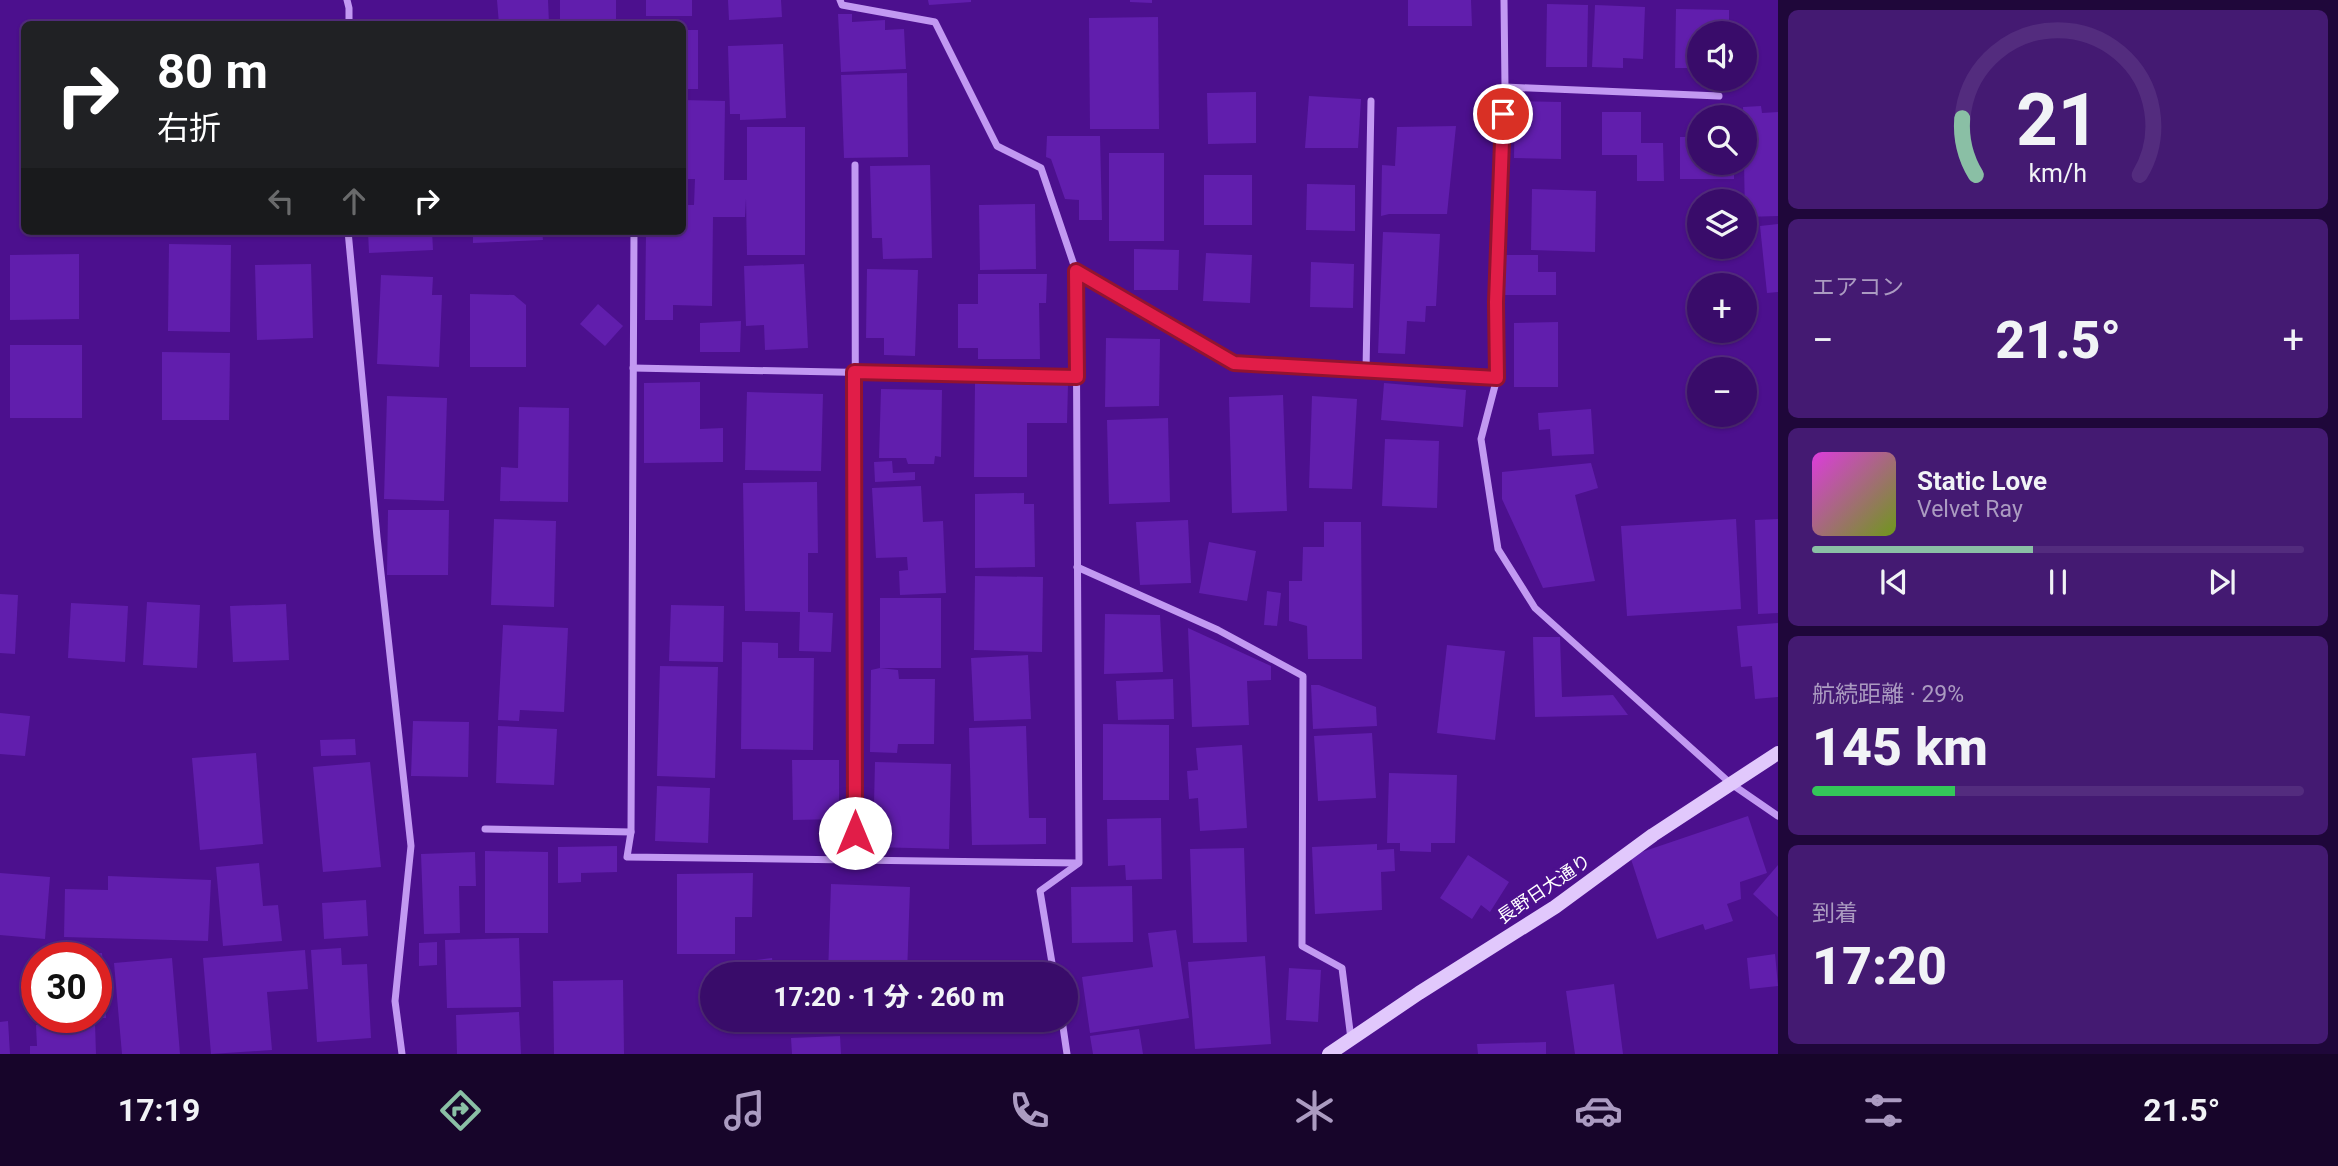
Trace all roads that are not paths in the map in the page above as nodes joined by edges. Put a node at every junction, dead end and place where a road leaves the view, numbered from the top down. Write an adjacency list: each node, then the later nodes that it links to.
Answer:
1 (347, 0): 4 (street)
2 (840, 0): 11 (street)
3 (1504, 0): 5 (street)
4 (349, 21)
5 (1504, 87): 6 (street); 16 (street)
6 (1719, 96)
7 (1371, 100): 13 (street)
8 (855, 165): 14 (street)
9 (348, 235): 28 (street)
10 (634, 235): 12 (street)
11 (1076, 271): 13 (street); 15 (street)
12 (633, 368): 14 (street); 22 (street)
13 (1366, 371): 16 (street)
14 (854, 372): 15 (street); 23 (street)
15 (1077, 377): 17 (street)
16 (1497, 378): 19 (street)
17 (1077, 567): 24 (street); 27 (street)
18 (1778, 753): 19 (street, 長野日大通り)
19 (1730, 783): 20 (street); 27 (street, 長野日大通り)
20 (1778, 816)
21 (485, 829): 22 (street)
22 (631, 832): 23 (street)
23 (856, 860): 24 (street)
24 (1079, 863): 25 (street)
25 (1052, 962)
26 (1064, 1032): 29 (street)
27 (1351, 1039): 30 (street, 長野日大通り)
28 (402, 1054)
29 (1067, 1054)
30 (1329, 1054)

